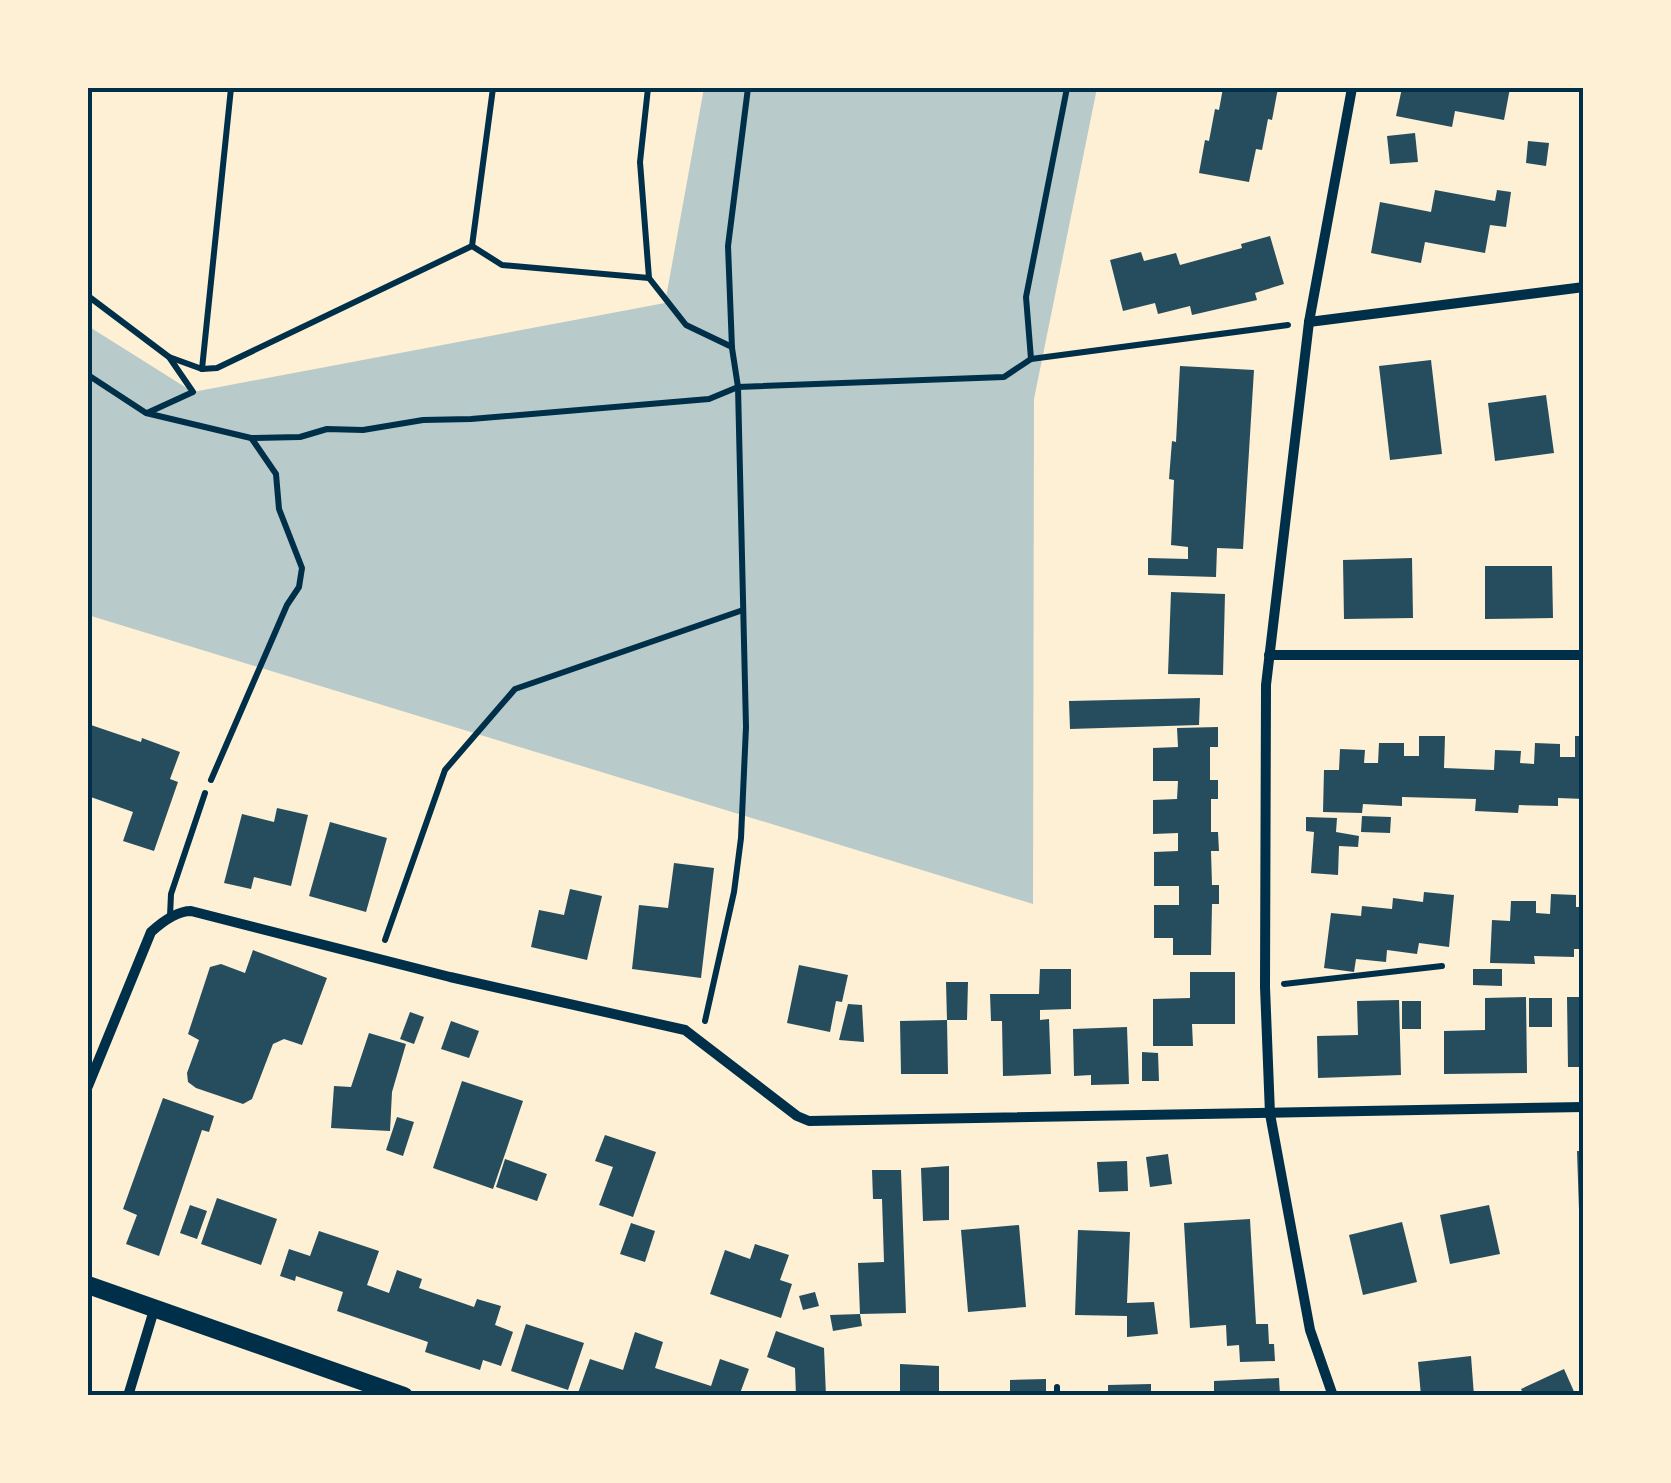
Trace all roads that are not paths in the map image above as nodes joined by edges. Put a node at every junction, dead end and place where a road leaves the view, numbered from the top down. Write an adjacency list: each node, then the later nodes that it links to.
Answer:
1 (1352, 88): 3 (street)
2 (1584, 287): 3 (street)
3 (1309, 322): 4 (street)
4 (1269, 655): 5 (street); 10 (street)
5 (1584, 655)
6 (205, 794): 7 (lane)
7 (170, 918): 8 (street); 10 (street)
8 (88, 1086)
9 (1584, 1107): 10 (street)
10 (1270, 1114): 15 (street)
11 (88, 1285): 12 (street)
12 (154, 1310): 13 (street); 14 (street)
13 (128, 1396)
14 (404, 1396)
15 (1334, 1396)

